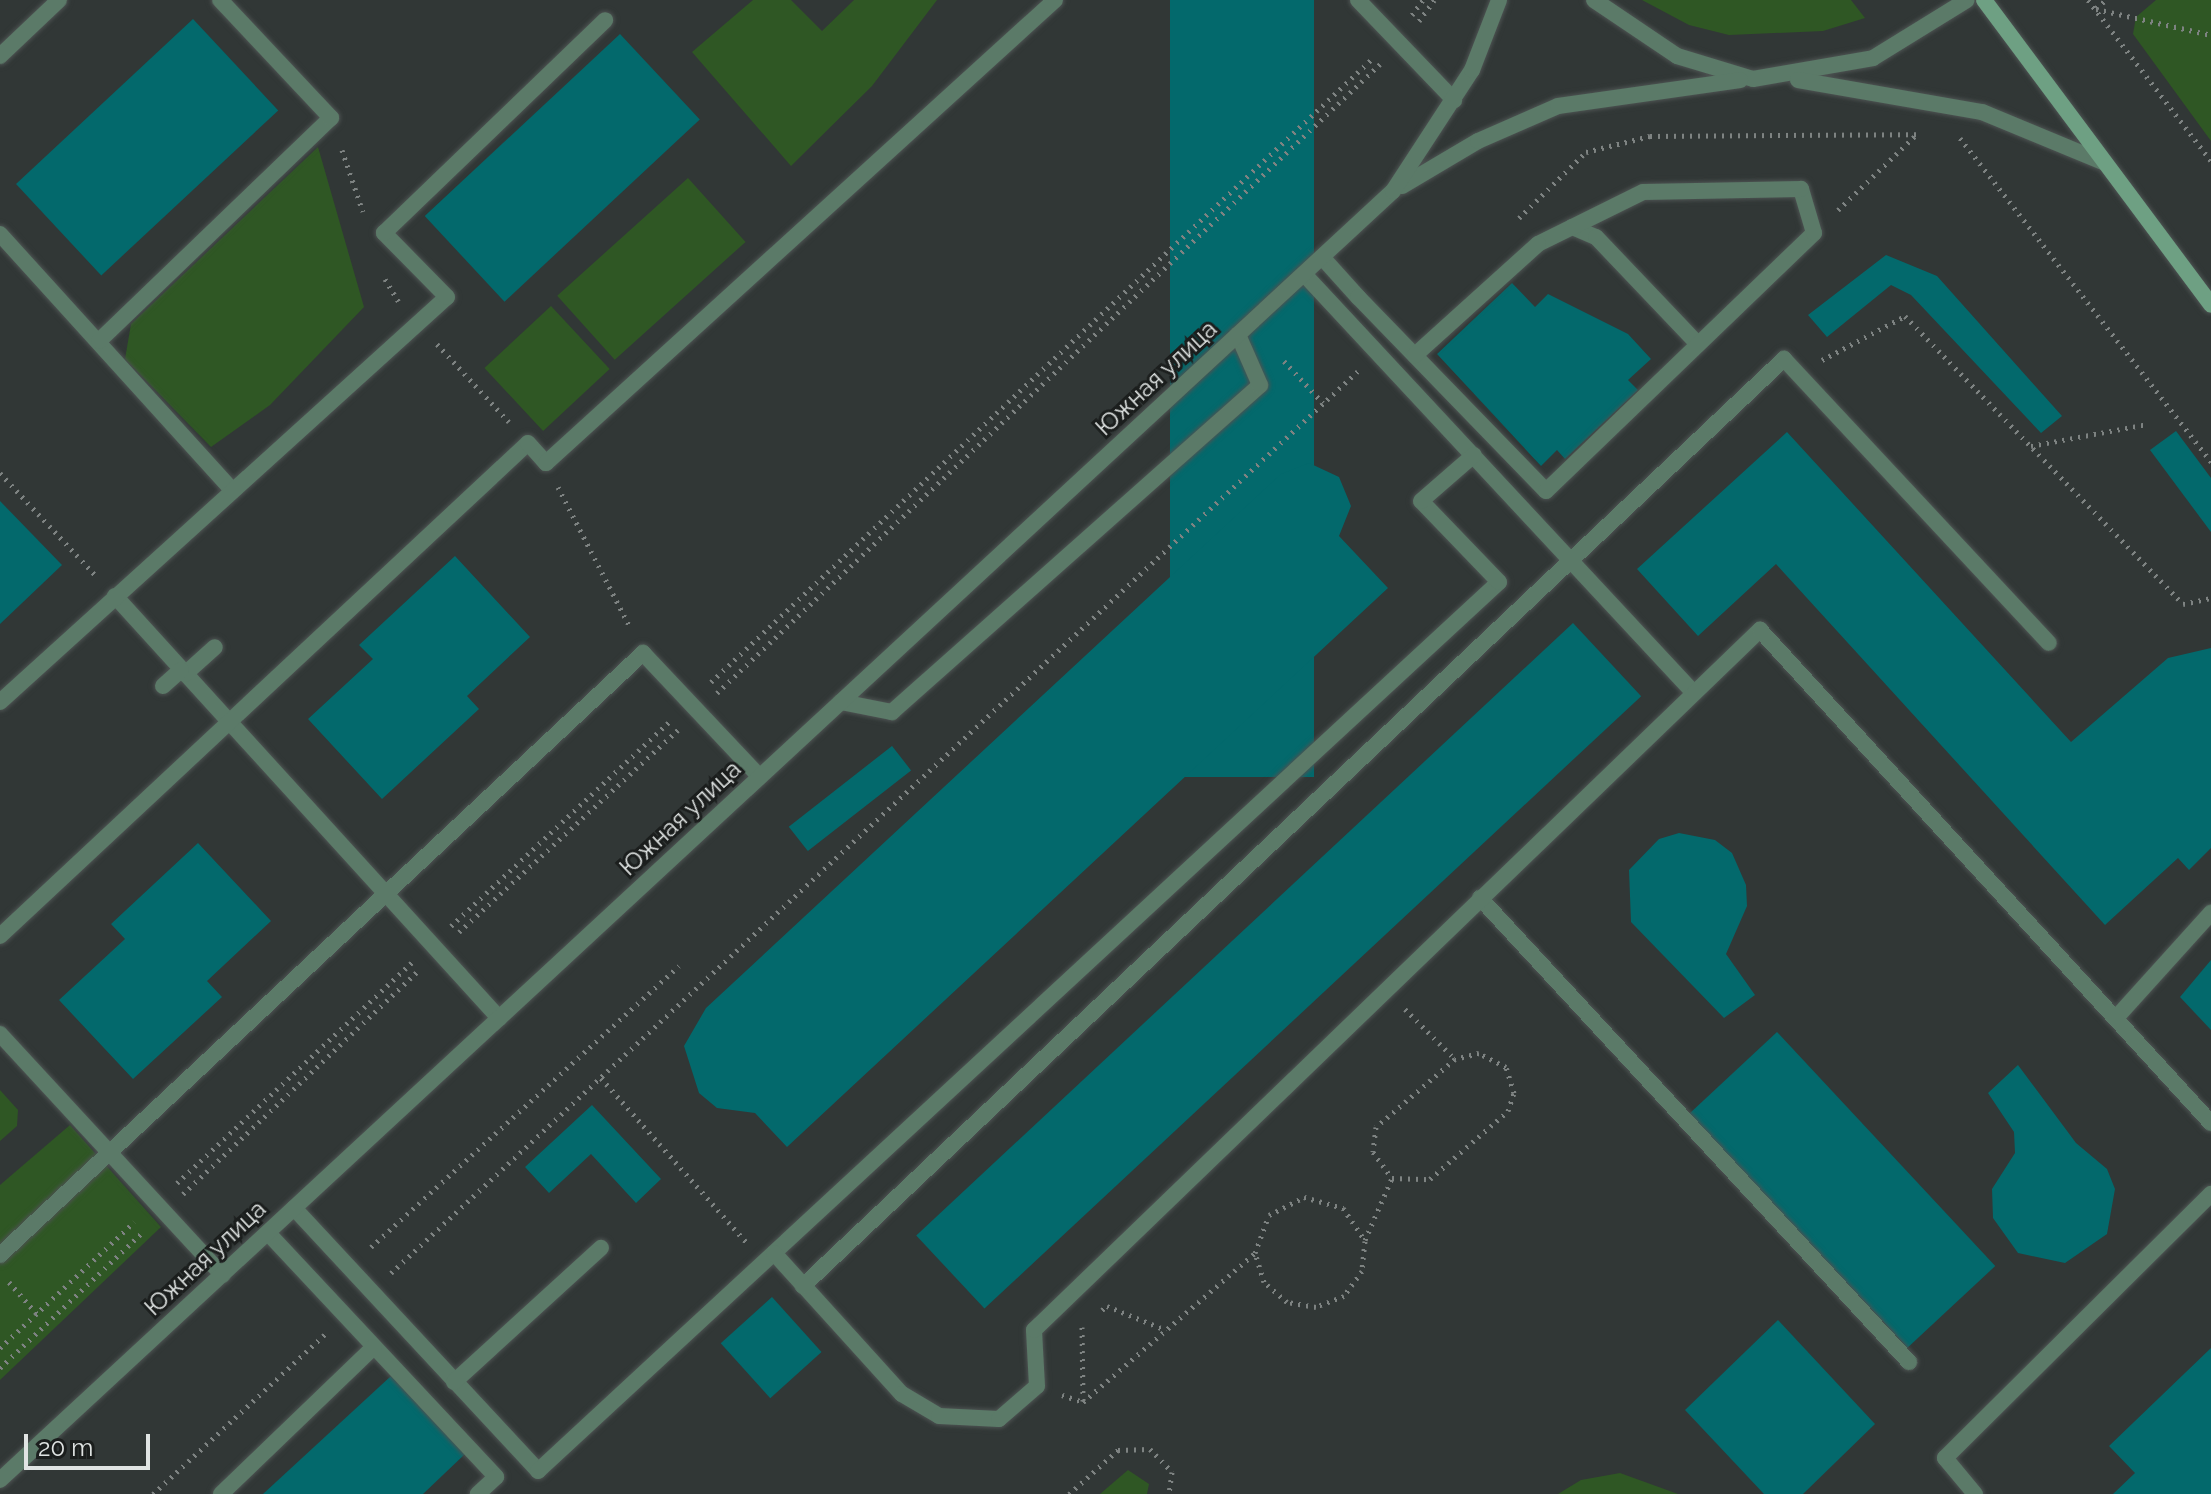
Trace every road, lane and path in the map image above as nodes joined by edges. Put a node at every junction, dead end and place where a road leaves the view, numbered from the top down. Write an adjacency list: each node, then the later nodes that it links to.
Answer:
1 (59, 0): 16 (street)
2 (220, 0): 32 (street)
3 (1055, 0): 43 (street)
4 (1358, 0): 15 (street)
5 (1434, 0): 15 (path)
6 (1499, 0): 19 (street, Южная улица)
7 (1594, 0): 18 (street)
8 (1967, 0): 17 (street)
9 (1984, 0): 23 (main road)
10 (2088, 0): 12 (path)
11 (2106, 0): 12 (path)
12 (2095, 9): 14 (path); 22 (path)
13 (605, 20): 45 (street)
14 (2211, 35)
15 (1400, 44): 19 (street); 57 (path)
16 (0, 56)
17 (1784, 78): 18 (street); 23 (street)
18 (1753, 79): 24 (street, Южная улица)
19 (1454, 100): 24 (street, Южная улица)
20 (1917, 134): 26 (path)
21 (1958, 135): 42 (path)
22 (2211, 161)
23 (2114, 167): 30 (main road)
24 (1393, 191): 28 (street, Южная улица)
25 (1572, 227): 26 (street); 33 (street); 36 (street)
26 (1814, 233): 33 (street)
27 (0, 234): 32 (street)
28 (1322, 257): 29 (street, Южная улица); 36 (street)
29 (1304, 274): 31 (street, Южная улица); 34 (street)
30 (2211, 305)
31 (1238, 335): 56 (street, Южная улица); 56 (street)
32 (99, 341): 45 (street)
33 (1698, 344): 36 (street)
34 (1377, 353): 38 (path); 41 (street)
35 (1278, 354): 38 (path)
36 (1415, 355)
37 (1798, 373): 40 (path); 46 (street); 49 (street)
38 (1323, 403): 71 (path)
39 (2147, 424): 40 (path)
40 (2031, 446): 48 (path)
41 (1474, 455): 46 (street); 82 (street)
42 (2211, 462)
43 (546, 463): 51 (path); 58 (street)
44 (0, 473): 47 (path)
45 (232, 490): 47 (street)
46 (1573, 560): 54 (street); 88 (street)
47 (115, 596): 52 (street); 55 (street)
48 (2211, 598)
49 (2049, 643)
50 (215, 647): 52 (street)
51 (643, 653): 57 (street); 60 (street)
52 (183, 672): 53 (street); 58 (street)
53 (163, 686)
54 (1693, 692): 61 (street); 68 (street)
55 (0, 702)
56 (841, 702): 59 (street, Южная улица)
57 (700, 709): 59 (street); 64 (path)
58 (230, 723): 60 (street); 63 (street)
59 (760, 777): 67 (street, Южная улица)
60 (390, 895): 64 (street); 73 (street)
61 (1480, 898): 66 (street); 94 (street)
62 (2211, 913): 68 (street)
63 (0, 936)
64 (438, 952): 67 (street); 77 (path)
65 (679, 966): 85 (path)
66 (1385, 990): 70 (path); 97 (street)
67 (499, 1018): 76 (street, Южная улица)
68 (2116, 1018): 72 (street)
69 (0, 1034): 73 (street)
70 (1455, 1059): 74 (path); 74 (path)
71 (601, 1078): 79 (path); 89 (path)
72 (2211, 1123)
73 (106, 1149): 77 (street); 84 (street)
74 (1392, 1178): 80 (path)
75 (2211, 1194): 105 (street)
76 (294, 1208): 78 (street, Южная улица); 85 (street)
77 (164, 1212): 87 (street); 95 (path)
78 (268, 1233): 87 (street, Южная улица); 91 (street)
79 (745, 1241)
80 (1365, 1241): 83 (path); 83 (path)
81 (601, 1248): 96 (street)
82 (774, 1253): 88 (street); 96 (street)
83 (1255, 1253): 92 (path)
84 (0, 1255)
85 (349, 1267): 89 (street)
86 (0, 1272): 90 (path)
87 (222, 1275): 99 (street, Южная улица)
88 (803, 1286): 97 (street)
89 (372, 1291): 96 (street)
90 (37, 1314)
91 (345, 1315): 93 (street); 100 (path)
92 (1166, 1330): 98 (path); 98 (path)
93 (374, 1347): 101 (street); 102 (street)
94 (1909, 1362)
95 (0, 1368)
96 (454, 1382)
97 (1037, 1386): 98 (path)
98 (1083, 1402)
99 (0, 1480)
100 (153, 1494)
101 (221, 1494)
102 (478, 1494)
103 (1069, 1494): 104 (path)
104 (1169, 1494)
105 (1975, 1494)

